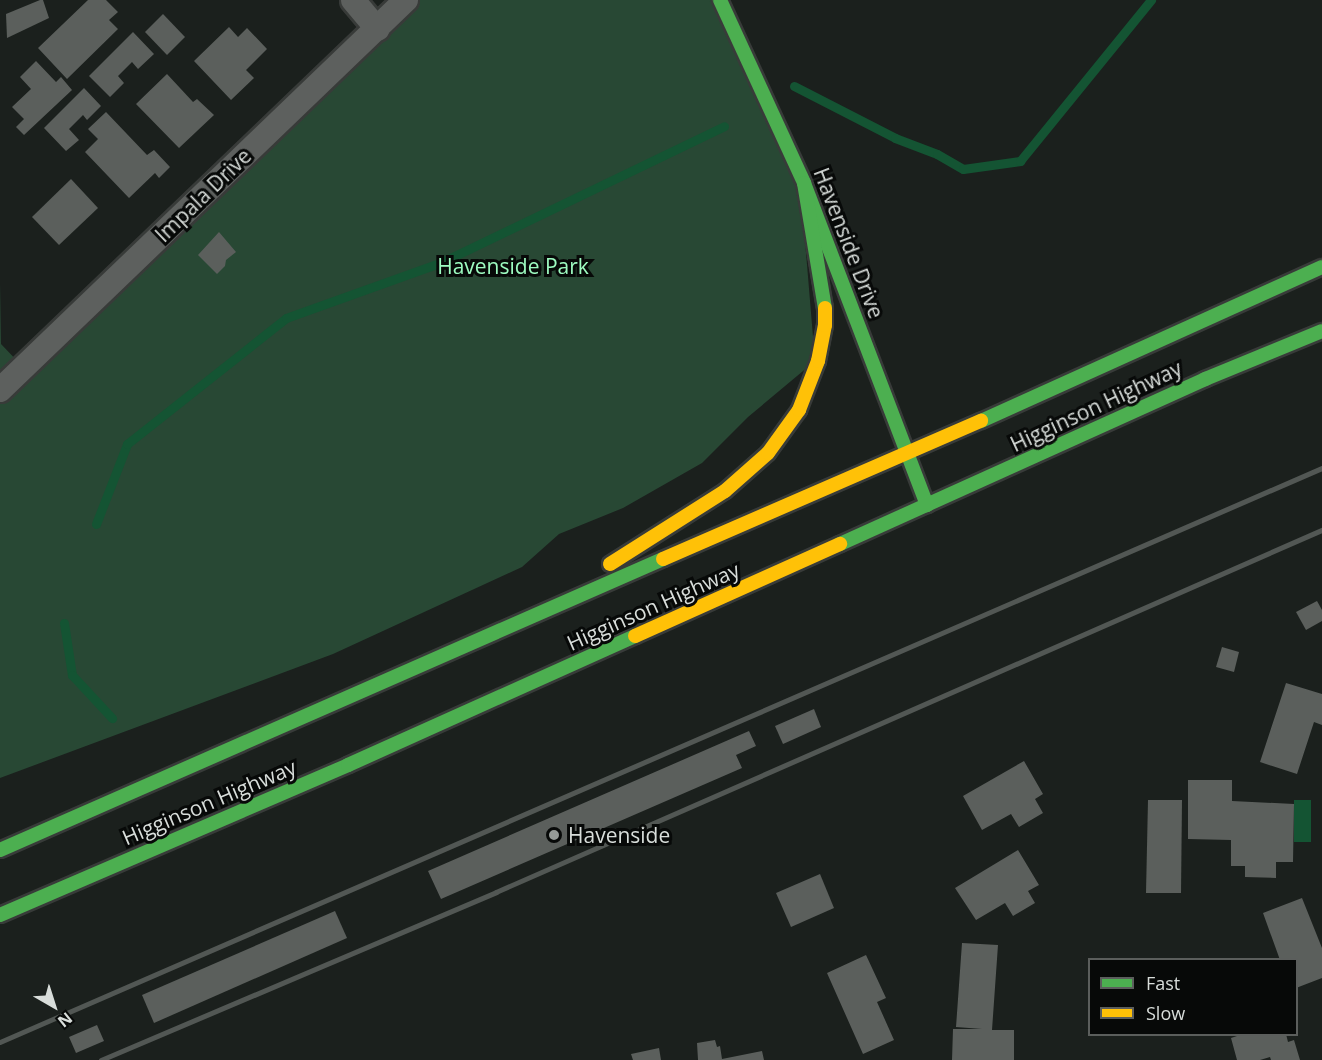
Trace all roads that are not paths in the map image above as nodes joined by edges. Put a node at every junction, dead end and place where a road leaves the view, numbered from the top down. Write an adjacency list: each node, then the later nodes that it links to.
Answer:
1 (353, 0): 4 (street)
2 (406, 0): 4 (street, Impala Drive)
3 (720, 0): 5 (main road, Havenside Drive)
4 (376, 29): 8 (street, Impala Drive)
5 (804, 183): 9 (main road, Havenside Drive); 11 (main road)
6 (1322, 267): 9 (main road, Higginson Highway)
7 (1322, 331): 10 (main road, Higginson Highway)
8 (0, 390)
9 (908, 454): 10 (main road, Havenside Drive); 11 (main road, Higginson Highway)
10 (927, 506): 13 (main road, Higginson Highway)
11 (528, 617): 12 (main road, Higginson Highway)
12 (0, 850)
13 (0, 915)

